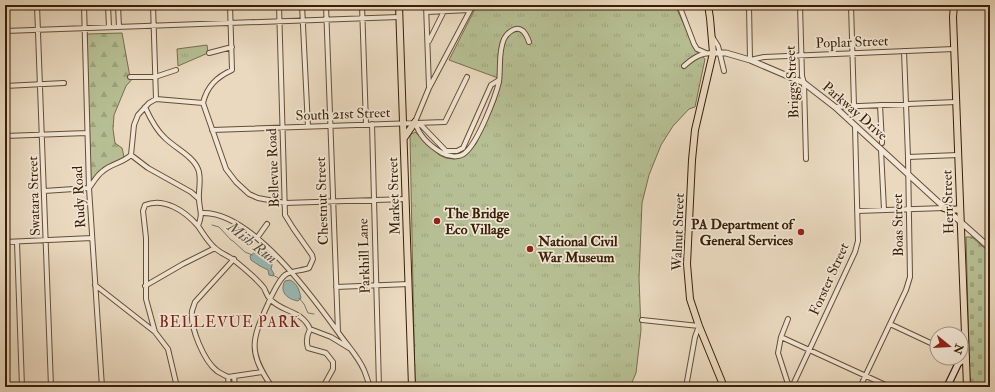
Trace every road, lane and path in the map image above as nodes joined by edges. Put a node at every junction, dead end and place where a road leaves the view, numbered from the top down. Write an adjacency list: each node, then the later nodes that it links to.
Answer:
1 (38, 5): 36 (street, Swatara Street)
2 (84, 5): 35 (street, Rudy Road)
3 (108, 5): 33 (street)
4 (118, 5): 34 (street)
5 (152, 5): 32 (street)
6 (230, 5): 31 (street)
7 (279, 5): 30 (street, Bellevue Road)
8 (302, 5): 29 (street)
9 (326, 5): 28 (street, Chestnut Street)
10 (362, 5): 27 (street)
11 (399, 5): 26 (main road, Market Street)
12 (426, 5): 24 (street)
13 (473, 5): 22 (street)
14 (708, 5): 15 (street); 21 (street); 44 (main road, Walnut Street)
15 (726, 5)
16 (749, 5): 47 (street)
17 (800, 5): 46 (street, Briggs Street)
18 (851, 5): 45 (street)
19 (950, 5): 25 (main road, Herr Street)
20 (954, 5): 25 (main road, Herr Street)
21 (679, 6): 44 (street)
22 (470, 10): 23 (street); 59 (street)
23 (444, 11): 24 (street); 39 (street)
24 (427, 12): 39 (street)
25 (953, 16): 41 (main road, Herr Street)
26 (399, 17): 27 (street); 69 (main road, Market Street)
27 (362, 18): 28 (street); 70 (street)
28 (327, 19): 29 (street); 73 (street, Chestnut Street)
29 (303, 20): 30 (street); 72 (street)
30 (280, 21): 31 (street); 75 (street, Bellevue Road)
31 (231, 23): 32 (street); 40 (street)
32 (153, 26): 34 (street); 52 (street)
33 (109, 27): 34 (street); 35 (street)
34 (119, 27)
35 (85, 28): 36 (street); 77 (street, Rudy Road)
36 (38, 30): 37 (street); 57 (street, Swatara Street)
37 (5, 31)
38 (529, 42): 54 (street)
39 (428, 43): 59 (street)
40 (232, 47): 43 (street); 62 (street)
41 (954, 49): 42 (street, Poplar Street); 61 (main road, Herr Street)
42 (904, 51): 45 (street, Poplar Street); 63 (street, Boas Street)
43 (209, 53)
44 (713, 53): 47 (street, Parkway Drive); 48 (street); 50 (street); 122 (main road, Walnut Street)
45 (852, 53): 46 (street, Poplar Street); 65 (street)
46 (802, 55): 47 (street, Poplar Street); 56 (street, Briggs Street)
47 (750, 60): 56 (street, Parkway Drive)
48 (684, 66)
49 (176, 70): 52 (street)
50 (724, 71)
51 (130, 77): 52 (street)
52 (155, 77): 60 (street)
53 (467, 77): 68 (street, South 21st Street)
54 (499, 80): 68 (street); 68 (street)
55 (64, 83): 57 (street)
56 (804, 83): 67 (street, Parkway Drive); 86 (street, Briggs Street)
57 (40, 84): 58 (street); 78 (street, Swatara Street)
58 (5, 86)
59 (429, 88): 68 (street)
60 (156, 99): 62 (street); 66 (street)
61 (956, 102): 63 (street); 84 (main road, Herr Street)
62 (203, 103): 76 (street)
63 (905, 104): 64 (street); 85 (street, Boas Street)
64 (880, 105): 65 (street); 81 (street)
65 (854, 106): 67 (street)
66 (145, 107): 83 (street); 90 (street)
67 (835, 107): 74 (street, Parkway Drive)
68 (415, 122): 69 (street, South 21st Street); 80 (main road)
69 (403, 123): 71 (street, South 21st Street); 80 (main road, Market Street)
70 (366, 124): 71 (street, South 21st Street); 73 (street, South 21st Street)
71 (372, 124): 92 (street, Parkhill Lane)
72 (308, 126): 73 (street, South 21st Street); 75 (street, South 21st Street)
73 (330, 126): 93 (street, Chestnut Street)
74 (855, 126): 82 (street, Parkway Drive); 99 (street, Forster Street)
75 (282, 128): 76 (street, South 21st Street); 94 (street, Bellevue Road)
76 (212, 130): 94 (street)
77 (87, 133): 78 (street); 88 (street, Rudy Road)
78 (42, 135): 79 (street); 89 (street, Swatara Street)
79 (5, 136)
80 (404, 138): 91 (main road, Market Street)
81 (882, 143)
82 (882, 150): 87 (street, Parkway Drive); 97 (street)
83 (131, 155): 88 (street); 90 (street)
84 (958, 155): 85 (street); 96 (main road, Herr Street)
85 (908, 157): 87 (street, Boas Street)
86 (806, 159)
87 (908, 174): 95 (street, Parkway Drive); 98 (street, Boas Street)
88 (89, 188): 89 (street); 104 (street, Rudy Road)
89 (44, 191): 106 (street, Swatara Street)
90 (199, 199): 100 (street)
91 (406, 199): 92 (street); 113 (main road, Market Street)
92 (373, 201): 93 (street); 116 (street, Parkhill Lane)
93 (333, 202): 94 (street); 117 (street, Chestnut Street)
94 (285, 203): 112 (street, Bellevue Road)
95 (944, 208): 96 (main road); 98 (street); 101 (street, Parkway Drive)
96 (960, 209): 101 (main road, Herr Street)
97 (884, 210): 98 (street); 99 (street)
98 (908, 210): 121 (street, Boas Street)
99 (857, 211): 130 (street, Forster Street)
100 (202, 214): 103 (street); 105 (street)
101 (962, 223): 110 (street, Parkway Drive); 123 (main road, Herr Street)
102 (267, 224): 105 (street)
103 (198, 226): 109 (street); 115 (street)
104 (92, 238): 106 (street); 114 (street, Rudy Road)
105 (257, 238): 112 (street)
106 (46, 240): 108 (street); 138 (street, Swatara Street)
107 (5, 242): 108 (street)
108 (17, 242): 137 (street)
109 (215, 248): 111 (street); 115 (street)
110 (990, 248)
111 (234, 259): 118 (street); 136 (street)
112 (292, 272): 118 (street, Bellevue Road); 126 (street)
113 (409, 284): 116 (street); 147 (main road, Market Street)
114 (95, 285): 125 (street); 139 (street, Rudy Road)
115 (145, 286): 125 (street)
116 (377, 286): 117 (street); 146 (street, Parkhill Lane)
117 (336, 287): 126 (street, Chestnut Street)
118 (270, 299): 124 (street); 133 (street, Bellevue Road)
119 (788, 319): 127 (street)
120 (642, 320): 122 (street)
121 (890, 324): 128 (street); 135 (street, Boas Street)
122 (699, 326): 148 (street); 149 (main road, Walnut Street)
123 (964, 326)
124 (310, 329): 129 (street); 144 (street)
125 (155, 332): 140 (street)
126 (338, 332): 129 (street)
127 (781, 337): 130 (street); 150 (street)
128 (929, 342)
129 (350, 348): 145 (street)
130 (810, 350): 135 (street); 151 (street, Forster Street)
131 (957, 366): 154 (main road)
132 (965, 366): 155 (main road, Herr Street)
133 (262, 372): 134 (street); 143 (street, Bellevue Road)
134 (234, 376): 136 (street); 142 (street)
135 (866, 376): 152 (street, Boas Street); 153 (street)
136 (228, 377): 141 (street)
137 (22, 387)
138 (51, 387)
139 (102, 387)
140 (177, 387)
141 (229, 387)
142 (235, 387)
143 (272, 387)
144 (323, 387)
145 (370, 387)
146 (379, 387)
147 (412, 387)
148 (686, 387)
149 (724, 387)
150 (789, 387)
151 (792, 387)
152 (860, 387)
153 (890, 387)
154 (947, 387)
155 (967, 387)

